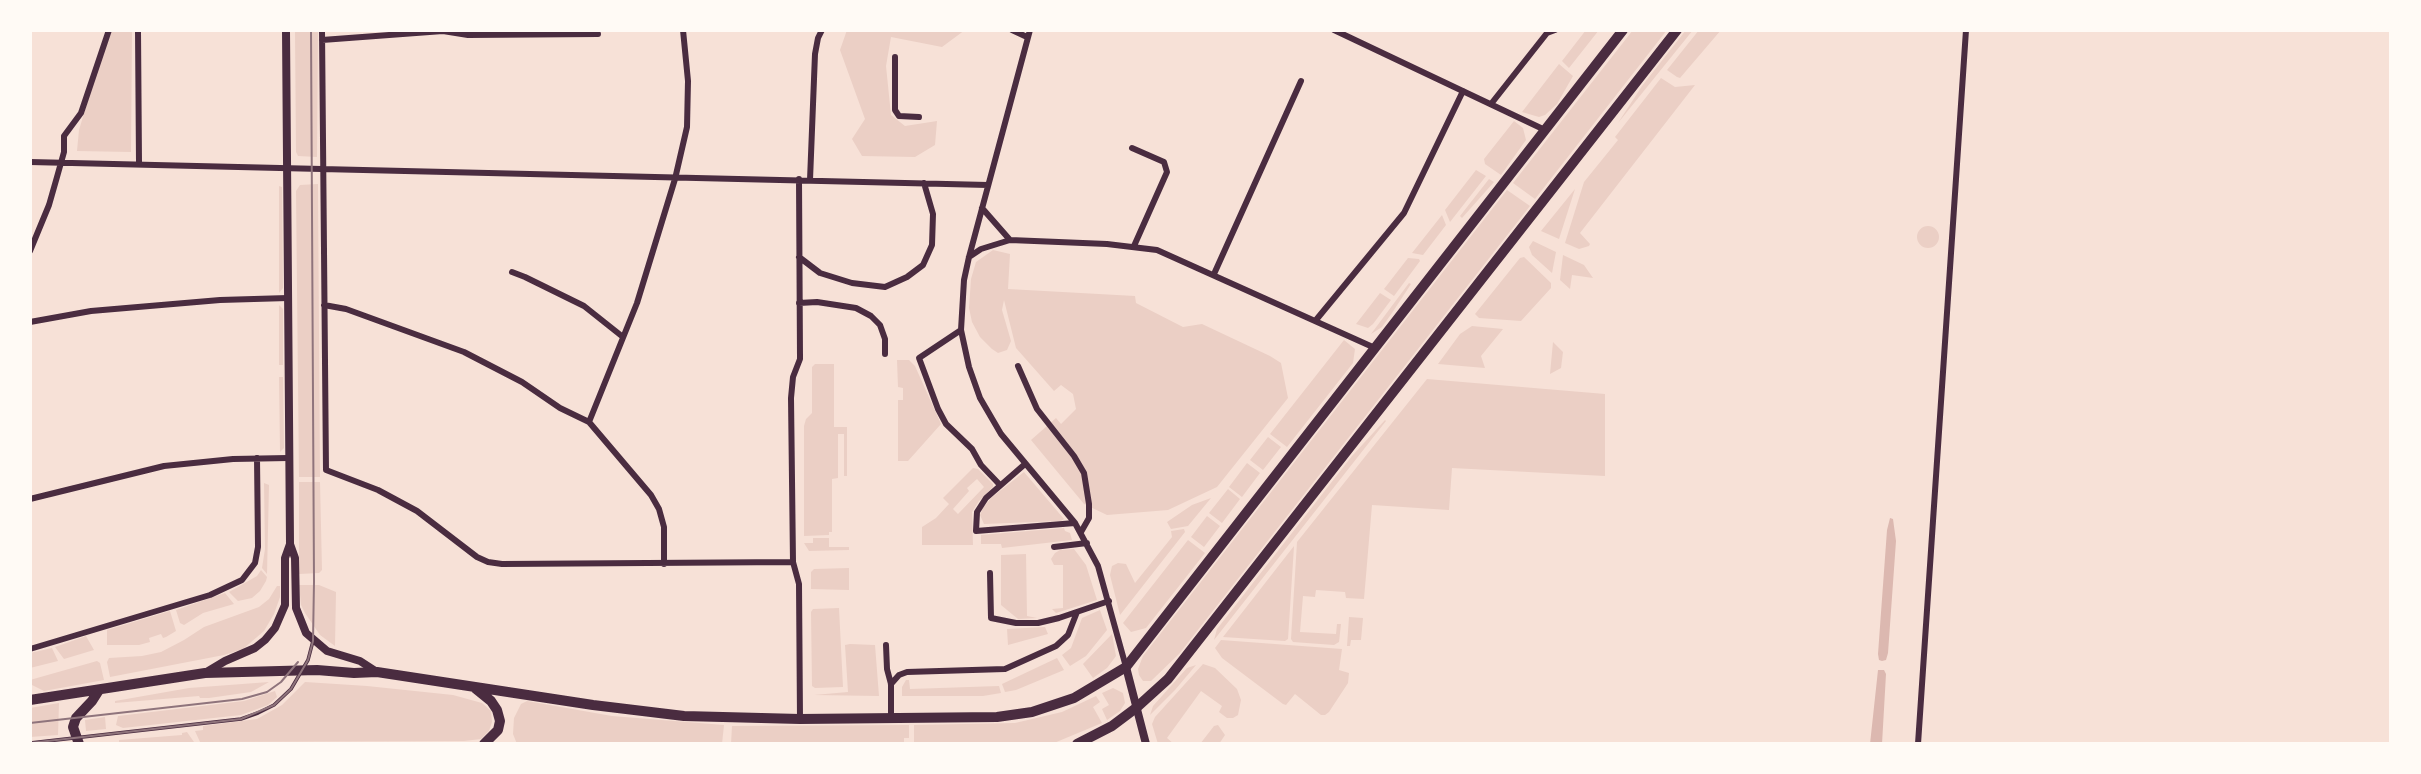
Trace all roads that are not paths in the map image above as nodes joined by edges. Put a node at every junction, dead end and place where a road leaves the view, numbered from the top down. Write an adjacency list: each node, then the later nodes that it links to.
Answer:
1 (109, 30): 27 (street)
2 (138, 30): 28 (street)
3 (286, 30): 29 (street)
4 (322, 30): 18 (street)
5 (683, 30): 31 (street)
6 (822, 30): 33 (street)
7 (1012, 30): 17 (street)
8 (1334, 30): 21 (street)
9 (1539, 30): 15 (street)
10 (1555, 30): 15 (street)
11 (1623, 30): 24 (main road)
12 (1677, 30): 81 (main road)
13 (1966, 30): 89 (street)
14 (443, 31): 16 (street); 18 (street)
15 (1547, 33): 22 (street)
16 (598, 34)
17 (1028, 34): 35 (street)
18 (322, 40): 30 (street)
19 (895, 57): 23 (street)
20 (1301, 80): 43 (street)
21 (1463, 91): 22 (street); 47 (street)
22 (1491, 104): 24 (street)
23 (919, 117)
24 (1545, 130): 51 (main road)
25 (1132, 148): 38 (street)
26 (30, 162): 27 (street)
27 (61, 163): 28 (street); 39 (street)
28 (139, 163): 29 (street)
29 (286, 168): 30 (street); 44 (street)
30 (323, 169): 31 (street); 46 (street)
31 (675, 179): 32 (street); 50 (street)
32 (799, 179): 33 (street); 40 (street)
33 (810, 180): 34 (street)
34 (924, 183): 35 (street); 40 (street)
35 (988, 185): 36 (street)
36 (982, 208): 37 (street); 41 (street)
37 (1010, 240): 38 (street); 41 (street)
38 (1134, 246): 43 (street)
39 (30, 251)
40 (799, 257): 45 (street)
41 (969, 257): 49 (street)
42 (512, 272): 50 (street)
43 (1214, 274): 47 (street)
44 (288, 298): 48 (street); 56 (street)
45 (799, 303): 52 (street); 65 (street)
46 (324, 305): 54 (street); 66 (street)
47 (1316, 320): 51 (street)
48 (30, 322)
49 (961, 330): 57 (street); 58 (street)
50 (623, 337): 54 (street)
51 (1374, 348): 73 (main road)
52 (885, 354)
53 (1018, 366): 61 (street)
54 (589, 422): 66 (street)
55 (257, 458): 56 (street); 59 (street); 72 (street)
56 (288, 458): 63 (street)
57 (1025, 464): 58 (street); 60 (street)
58 (1000, 485): 60 (street)
59 (30, 499)
60 (1075, 523): 61 (street)
61 (1081, 532): 62 (street)
62 (1087, 543): 64 (street); 68 (street)
63 (290, 544): 70 (street); 76 (street)
64 (1054, 547)
65 (793, 562): 66 (street); 83 (street)
66 (664, 564)
67 (990, 573): 69 (street)
68 (1109, 601): 69 (street); 73 (street)
69 (1077, 612): 77 (street)
70 (313, 640): 74 (lane); 75 (street)
71 (886, 645): 77 (street)
72 (30, 649)
73 (1126, 667): 81 (street); 82 (main road)
74 (303, 670): 75 (main road); 76 (main road); 84 (lane)
75 (377, 671): 78 (main road)
76 (205, 673): 79 (main road)
77 (891, 684): 82 (street)
78 (475, 688): 83 (main road); 86 (main road)
79 (99, 690): 80 (main road); 84 (main road)
80 (30, 700)
81 (1136, 708): 87 (main road); 88 (street)
82 (891, 718): 83 (main road)
83 (800, 719)
84 (77, 740): 85 (lane)
85 (30, 743)
86 (484, 744)
87 (1077, 744)
88 (1146, 744)
89 (1918, 744)

